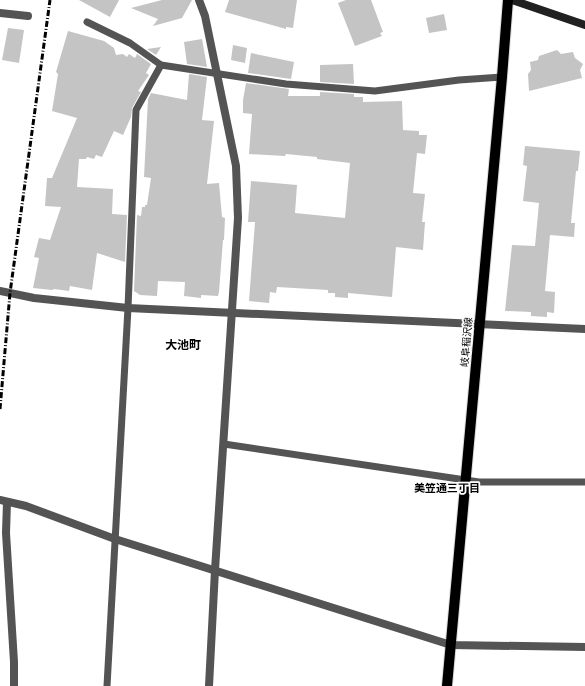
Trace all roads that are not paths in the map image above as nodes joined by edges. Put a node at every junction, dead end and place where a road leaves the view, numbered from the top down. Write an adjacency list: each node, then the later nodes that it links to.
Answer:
1 (199, 0): 9 (street)
2 (508, 0): 10 (main road, 岐阜稲沢線)
3 (512, 0): 7 (main road)
4 (0, 13): 5 (street)
5 (28, 16)
6 (87, 22): 8 (lane)
7 (585, 25)
8 (162, 66): 9 (lane); 12 (lane)
9 (217, 73): 10 (lane); 13 (street)
10 (502, 77): 14 (main road, 岐阜稲沢線)
11 (0, 291): 12 (street)
12 (128, 308): 13 (street); 20 (lane)
13 (233, 312): 14 (street); 16 (street)
14 (480, 324): 15 (street); 17 (main road, 岐阜稲沢線)
15 (585, 329)
16 (224, 444): 17 (lane); 21 (street)
17 (466, 480): 18 (lane); 22 (main road, 岐阜稲沢線)
18 (585, 482)
19 (4, 501): 20 (street); 24 (street)
20 (115, 539): 21 (street); 25 (lane)
21 (215, 570): 22 (street); 26 (street)
22 (451, 645): 23 (street); 27 (main road, 岐阜稲沢線)
23 (585, 647)
24 (14, 686)
25 (108, 686)
26 (209, 686)
27 (447, 686)

